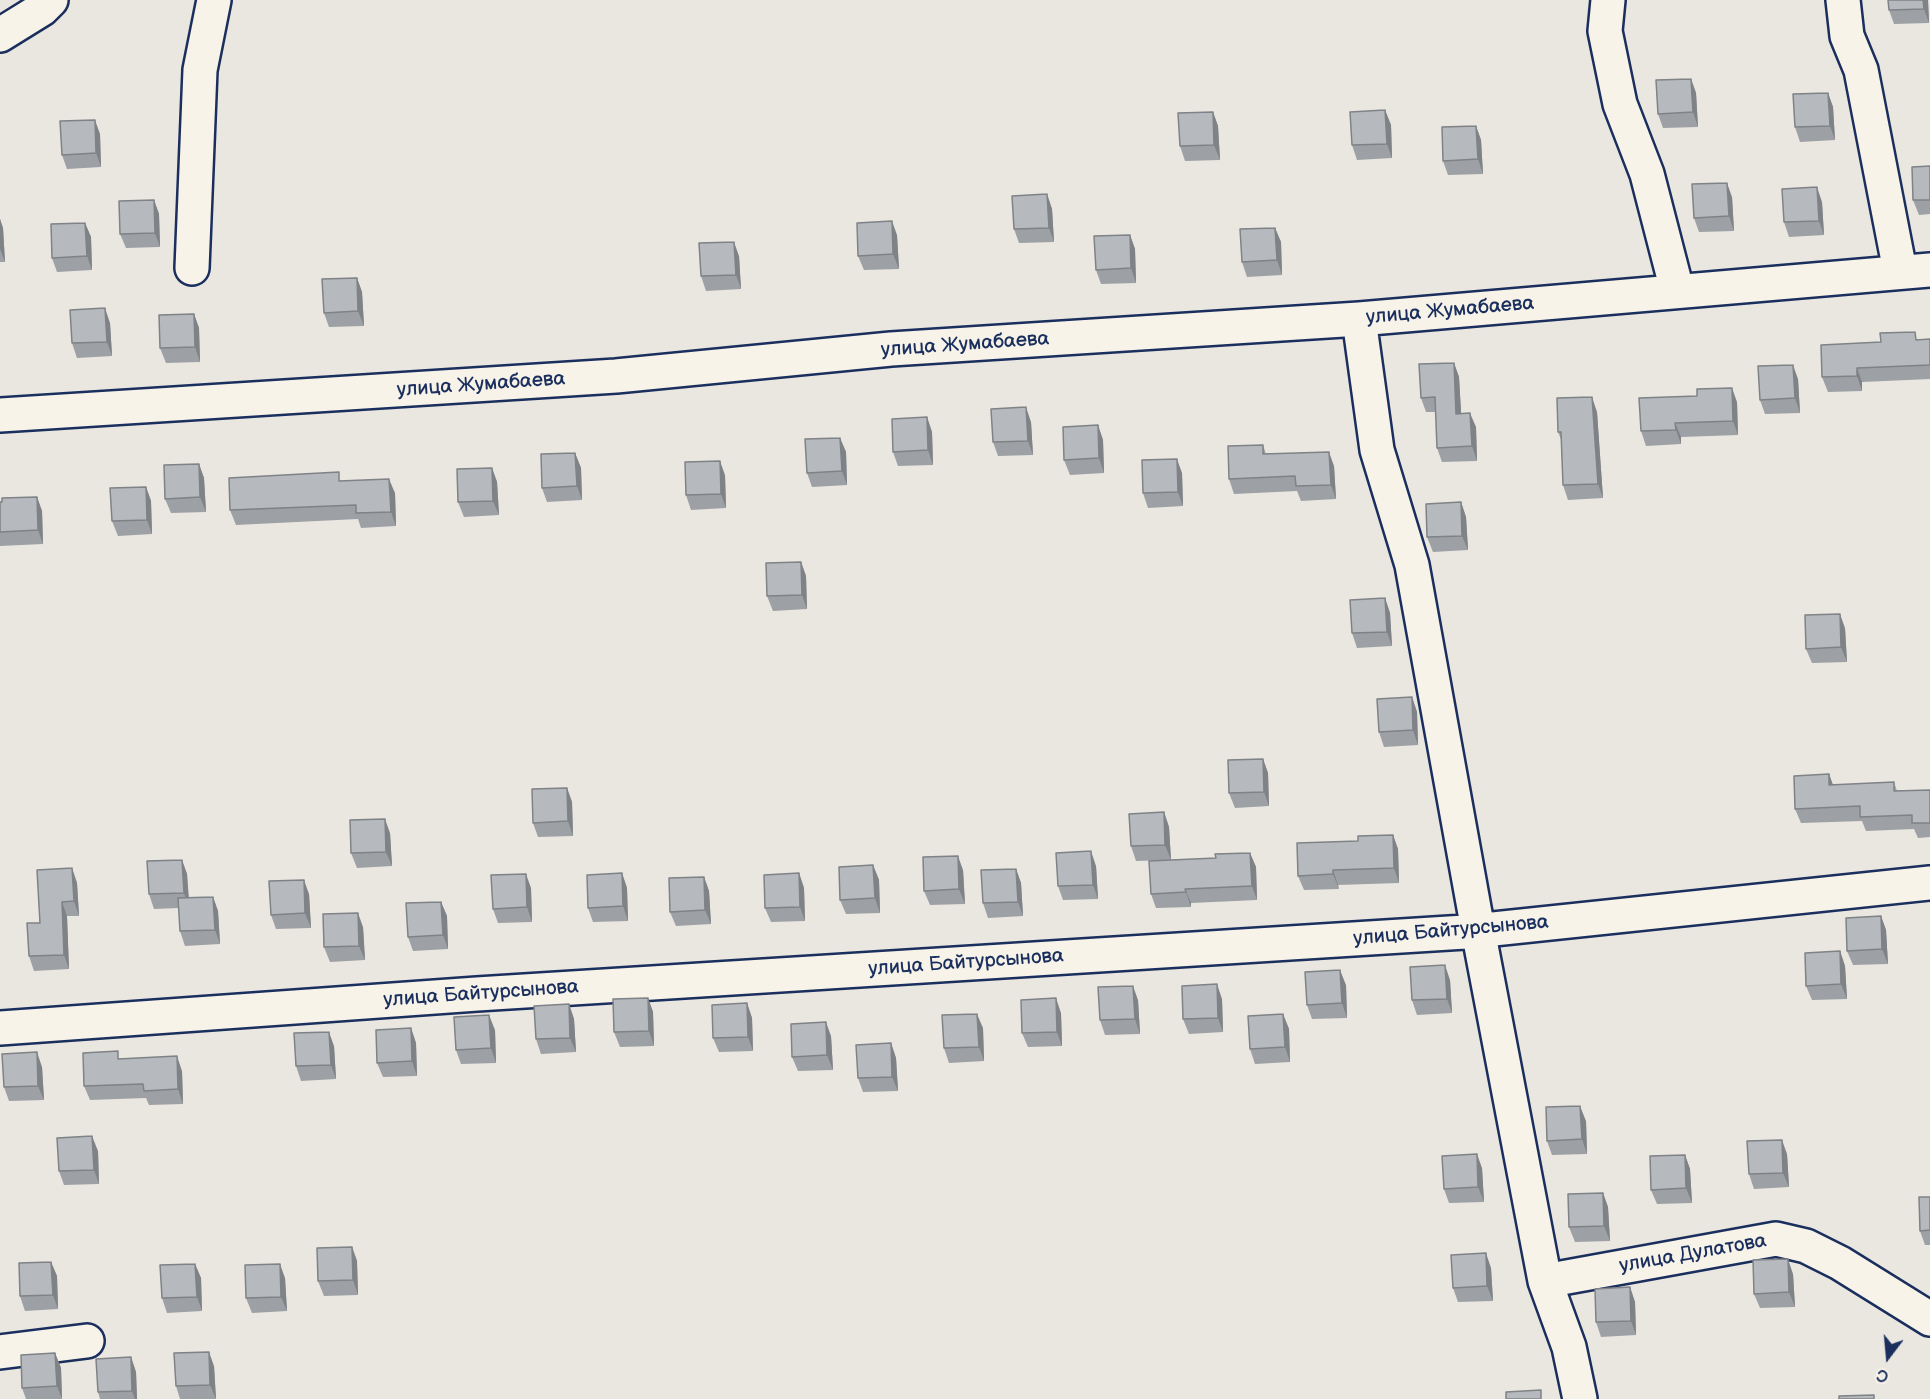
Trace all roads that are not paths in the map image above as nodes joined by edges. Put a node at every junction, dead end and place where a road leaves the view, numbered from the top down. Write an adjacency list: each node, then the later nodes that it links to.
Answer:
1 (51, 0): 5 (street)
2 (214, 0): 6 (street)
3 (1608, 0): 8 (street)
4 (1843, 0): 7 (street)
5 (0, 35)
6 (192, 268)
7 (1915, 270): 8 (street, улица Жумабаева)
8 (1677, 291): 9 (street, улица Жумабаева)
9 (1359, 319): 10 (street, улица Жумабаева); 12 (street)
10 (0, 415)
11 (1930, 883): 12 (street, улица Байтурсынова)
12 (1478, 930): 13 (street, улица Байтурсынова); 14 (street)
13 (0, 1028)
14 (1545, 1281): 15 (street, улица Дулатова); 18 (street)
15 (1930, 1319)
16 (87, 1341): 17 (street)
17 (0, 1352)
18 (1580, 1399)

